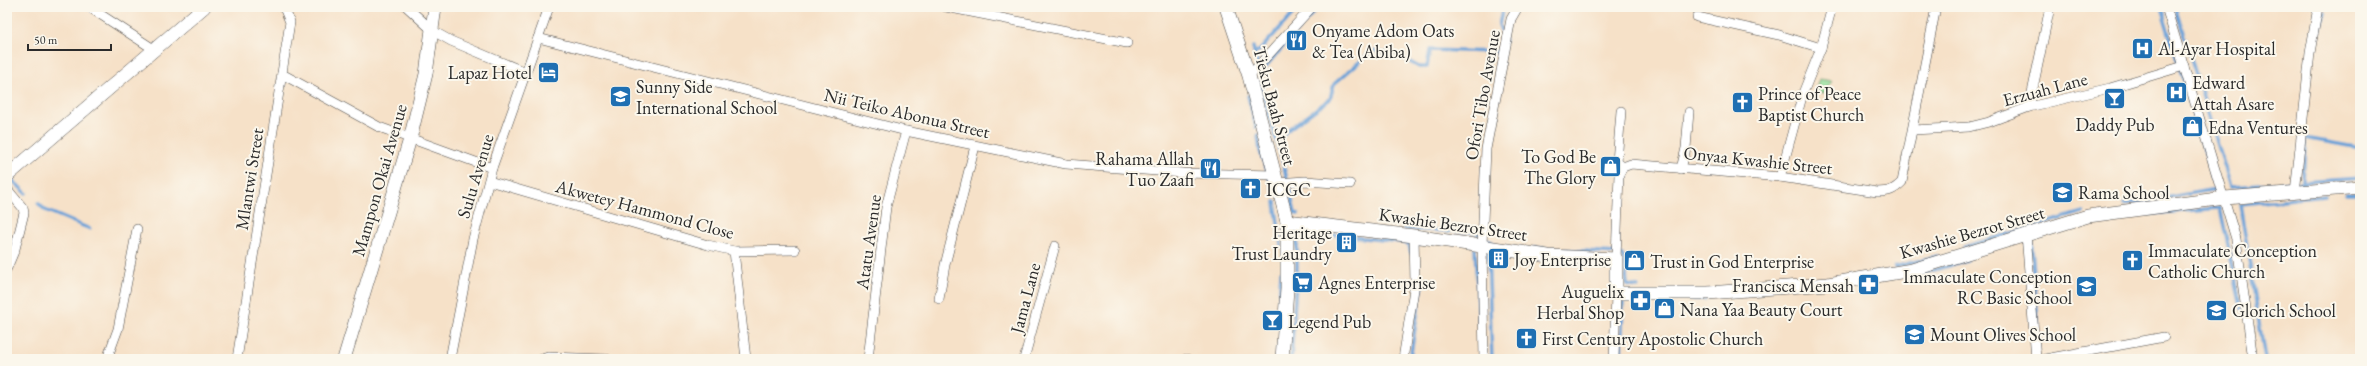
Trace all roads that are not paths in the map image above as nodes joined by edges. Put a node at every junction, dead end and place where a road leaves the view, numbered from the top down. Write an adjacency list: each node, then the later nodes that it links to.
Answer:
1 (89, 7): 21 (street)
2 (204, 7): 21 (street)
3 (407, 7): 17 (street)
4 (435, 7): 17 (street, Mampon Okai Avenue)
5 (549, 7): 18 (street, Sulu Avenue)
6 (946, 7): 19 (street)
7 (1226, 7): 25 (street, Tieku Baah Street)
8 (1312, 7): 25 (street)
9 (1518, 7): 49 (street, Ofori Tibo Avenue)
10 (1832, 7): 20 (street)
11 (1936, 7): 29 (street, Onyaa Kwashie Street)
12 (2050, 7): 26 (street)
13 (2166, 7): 22 (street)
14 (2318, 7): 43 (street)
15 (285, 8): 24 (street, Mlantwi Street)
16 (1697, 17): 20 (street)
17 (433, 31): 23 (street); 31 (street, Mampon Okai Avenue)
18 (538, 38): 23 (street, Sulu Avenue); 30 (street, Nii Teiko Abonua Street)
19 (1127, 43)
20 (1821, 48): 37 (street)
21 (155, 50): 36 (street)
22 (2184, 66): 26 (street, Erzuah Lane); 44 (street)
23 (525, 72): 34 (street, Sulu Avenue)
24 (282, 74): 31 (street); 59 (street, Mlantwi Street)
25 (1249, 76): 38 (street, Tieku Baah Street)
26 (2029, 107): 29 (street, Erzuah Lane)
27 (1621, 111): 33 (street)
28 (1689, 112): 35 (street)
29 (1913, 130): 37 (street, Onyaa Kwashie Street)
30 (906, 131): 32 (street, Nii Teiko Abonua Street); 65 (street, Atatu Avenue)
31 (410, 140): 34 (street); 60 (street, Mampon Okai Avenue)
32 (975, 146): 38 (street, Nii Teiko Abonua Street); 56 (street)
33 (1623, 167): 35 (street, Onyaa Kwashie Street); 53 (street)
34 (492, 168): 39 (street, Sulu Avenue)
35 (1681, 169): 37 (street, Onyaa Kwashie Street)
36 (7, 176)
37 (1780, 177)
38 (1276, 179): 40 (street, Nii Teiko Abonua Street); 45 (street, Tieku Baah Street)
39 (489, 181): 52 (street, Akwetey Hammond Close); 61 (street, Sulu Avenue)
40 (1350, 184)
41 (2360, 187): 43 (street, Kwashie Bezrot Street)
42 (7, 189): 54 (street)
43 (2295, 193): 44 (street, Kwashie Bezrot Street)
44 (2225, 198): 47 (street, Kwashie Bezrot Street); 73 (street)
45 (1287, 221): 48 (street, Kwashie Bezrot Street); 67 (street, Tieku Baah Street)
46 (137, 229): 58 (street)
47 (2026, 234): 55 (street, Kwashie Bezrot Street); 71 (street)
48 (1414, 236): 49 (street, Kwashie Bezrot Street); 68 (street)
49 (1482, 245): 53 (street, Kwashie Bezrot Street); 69 (street, Ofori Tibo Avenue)
50 (1056, 246): 66 (street, Jama Lane)
51 (795, 250): 52 (street, Akwetey Hammond Close)
52 (734, 251): 64 (street)
53 (1616, 259): 55 (street)
54 (7, 268)
55 (1616, 293): 70 (street)
56 (939, 299)
57 (2164, 337): 72 (street)
58 (107, 359)
59 (237, 359)
60 (344, 359)
61 (450, 359)
62 (542, 359): 63 (street)
63 (607, 359)
64 (746, 359)
65 (868, 359)
66 (1024, 359)
67 (1282, 359)
68 (1403, 359)
69 (1484, 359)
70 (1614, 359)
71 (2036, 359)
72 (2045, 359)
73 (2253, 359)

